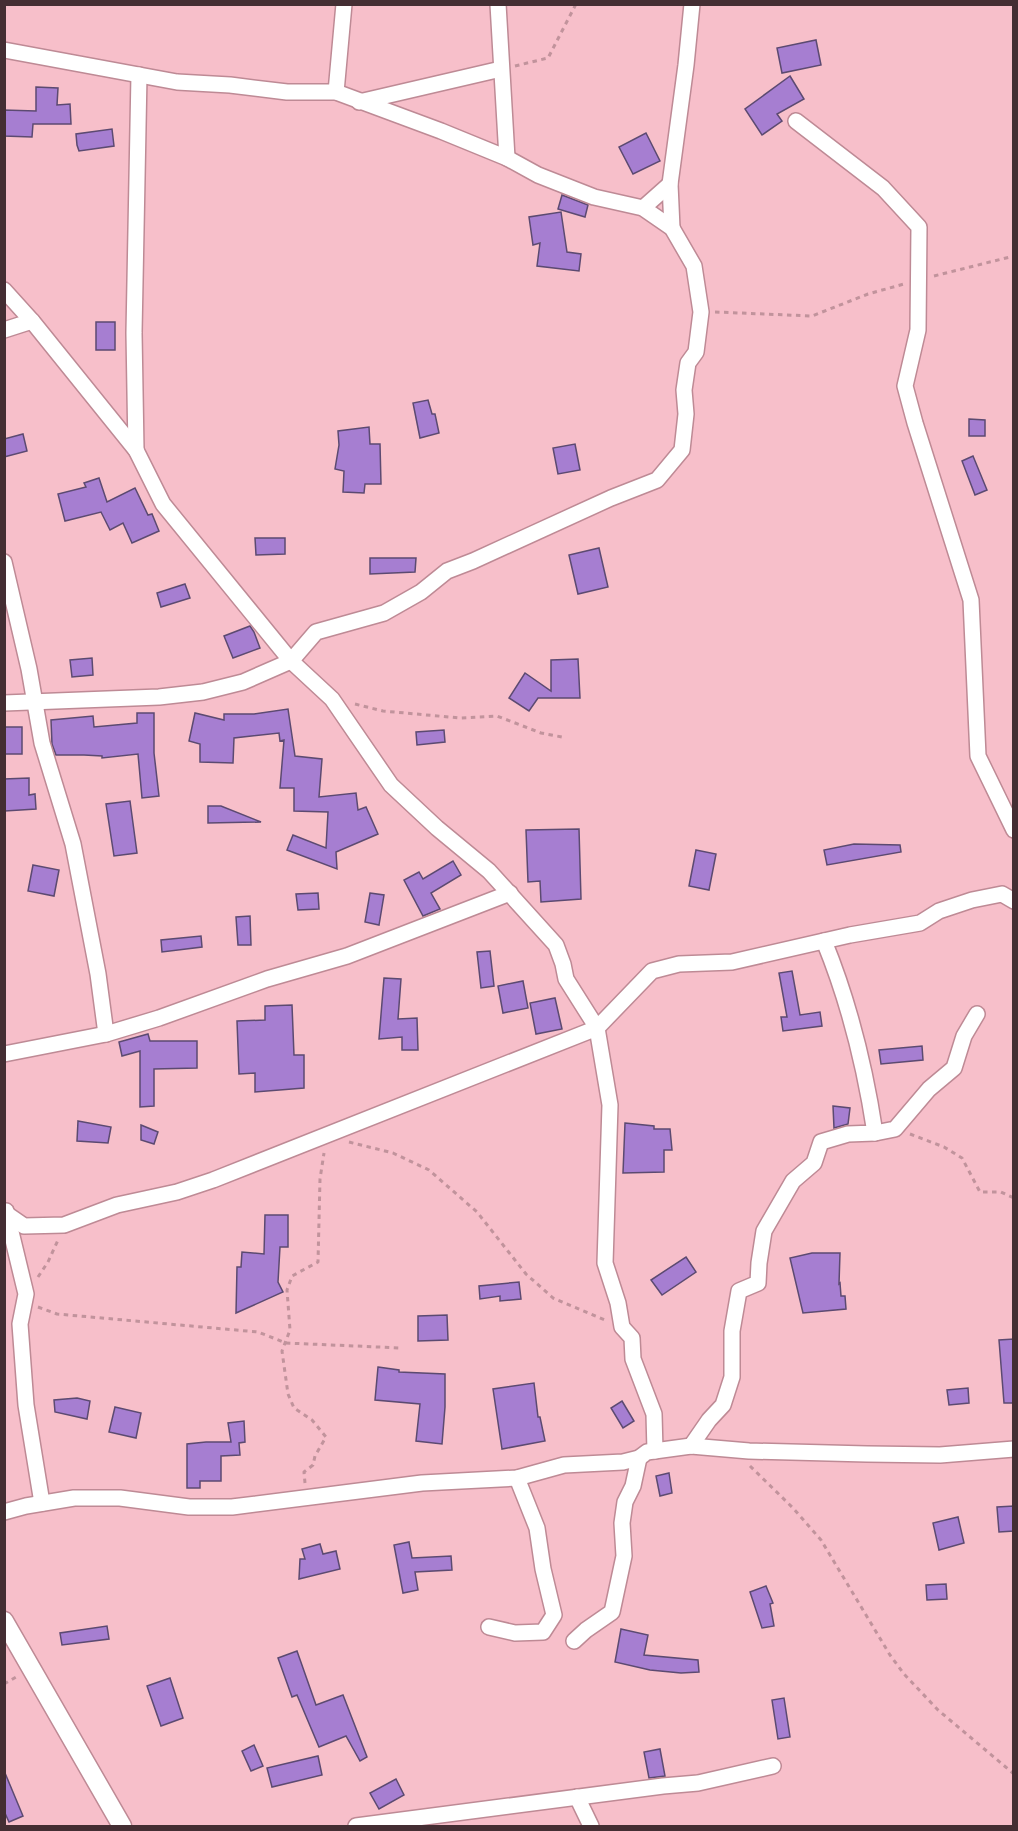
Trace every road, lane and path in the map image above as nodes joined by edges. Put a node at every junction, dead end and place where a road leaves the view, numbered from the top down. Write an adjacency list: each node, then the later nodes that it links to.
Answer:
1 (344, 4): 8 (street)
2 (498, 4): 6 (street)
3 (576, 4): 6 (path)
4 (692, 4): 12 (street)
5 (4, 50): 7 (street)
6 (501, 69): 9 (street); 11 (street)
7 (139, 75): 8 (street); 21 (street)
8 (336, 92): 9 (street)
9 (359, 102): 11 (street)
10 (796, 121): 16 (street)
11 (507, 158): 13 (street)
12 (670, 184): 13 (street); 14 (street)
13 (643, 208): 14 (street)
14 (672, 228): 18 (street)
15 (1014, 256): 16 (path)
16 (920, 279): 18 (path); 28 (street)
17 (4, 290): 19 (street)
18 (701, 312): 23 (street)
19 (32, 321): 20 (street); 21 (street)
20 (4, 330)
21 (136, 450): 23 (street)
22 (4, 562): 25 (street)
23 (291, 661): 24 (street); 25 (street)
24 (332, 699): 27 (path); 29 (street)
25 (33, 702): 26 (street); 34 (street)
26 (4, 703)
27 (562, 737)
28 (1014, 830)
29 (510, 893): 33 (street); 34 (street)
30 (1014, 902): 31 (street)
31 (824, 941): 33 (street); 37 (street)
32 (976, 1014): 36 (street)
33 (597, 1028): 38 (street); 43 (street)
34 (106, 1034): 35 (street)
35 (4, 1054)
36 (895, 1129): 37 (street); 39 (path)
37 (875, 1133): 46 (street)
38 (327, 1137): 41 (street); 43 (path); 44 (path)
39 (1014, 1198)
40 (7, 1212): 41 (street); 42 (street)
41 (64, 1225): 42 (path)
42 (26, 1294): 44 (path); 53 (street)
43 (622, 1327): 49 (street)
44 (286, 1343): 45 (path); 52 (path)
45 (402, 1348)
46 (691, 1446): 47 (street); 49 (street)
47 (731, 1449): 48 (street); 59 (path)
48 (1014, 1449)
49 (655, 1451): 50 (street)
50 (639, 1458): 51 (street); 57 (street)
51 (517, 1478): 52 (street); 56 (street)
52 (306, 1497): 53 (street)
53 (42, 1503): 54 (street)
54 (4, 1512)
55 (4, 1621): 61 (street)
56 (489, 1627)
57 (574, 1641)
58 (773, 1766): 60 (street)
59 (1014, 1774)
60 (577, 1797): 62 (street); 63 (street)
61 (122, 1827)
62 (356, 1827)
63 (591, 1827)

